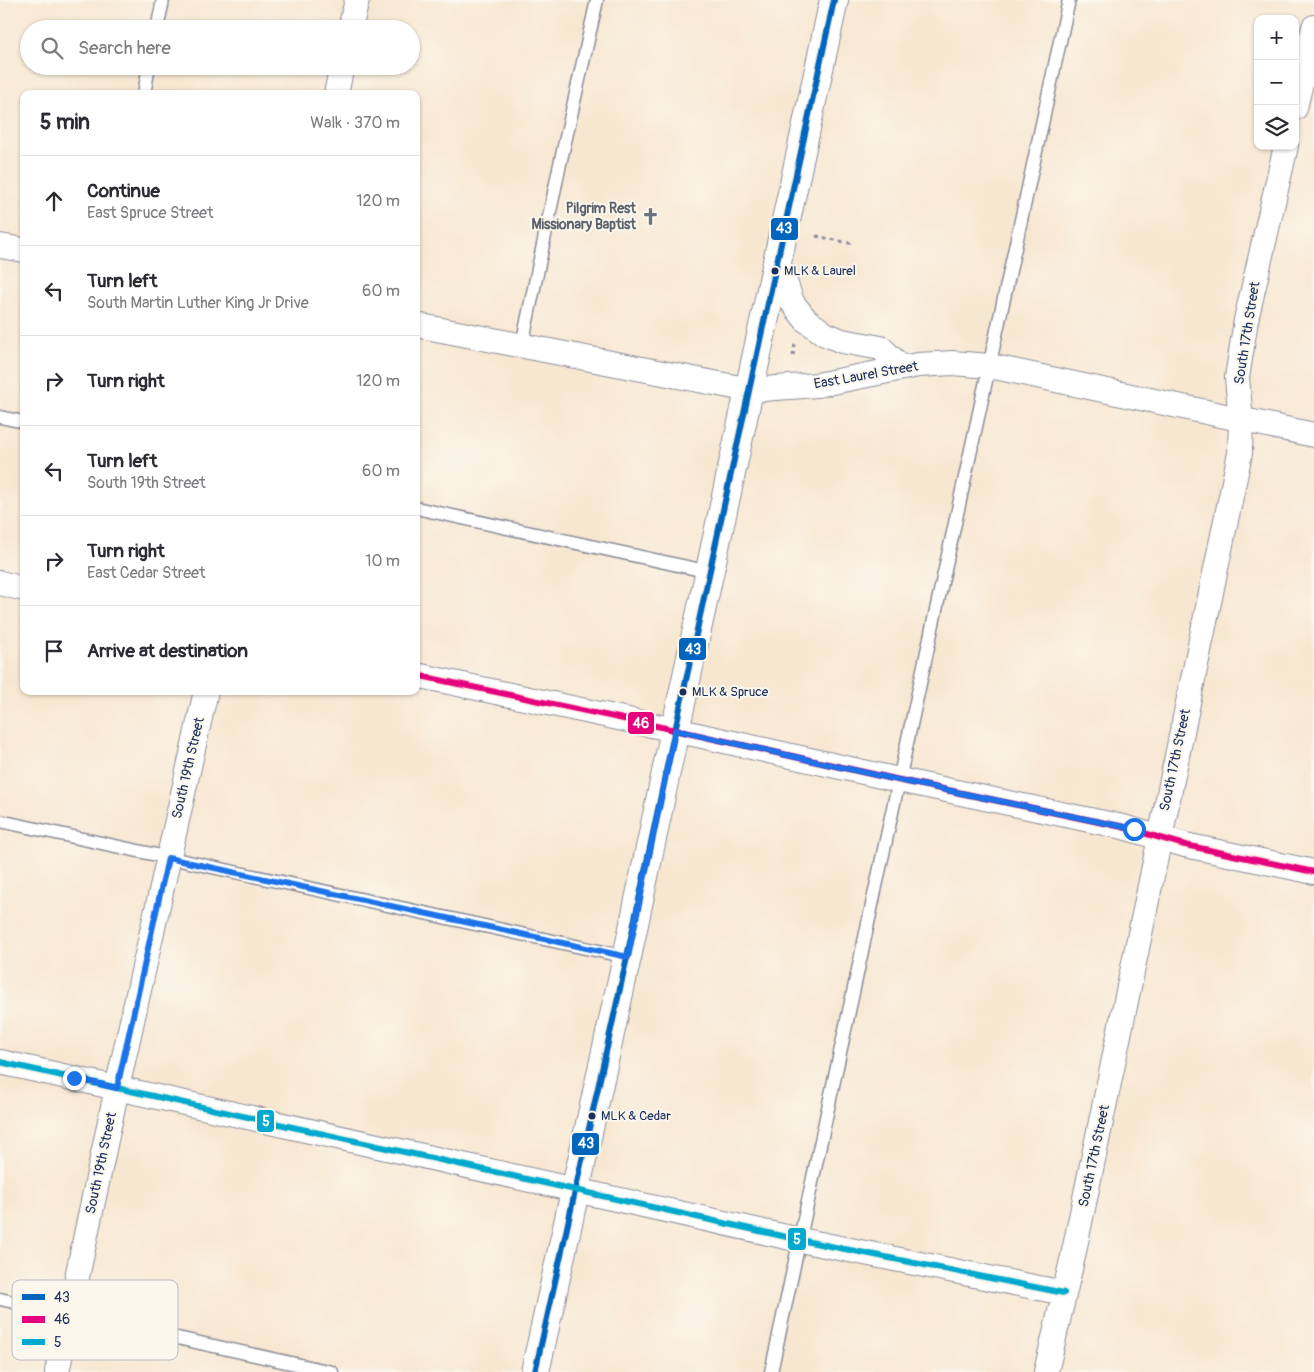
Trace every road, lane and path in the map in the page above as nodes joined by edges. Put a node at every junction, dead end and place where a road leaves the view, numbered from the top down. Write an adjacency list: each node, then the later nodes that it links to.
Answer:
1 (163, 0): 6 (lane)
2 (357, 0): 7 (street)
3 (597, 0): 21 (lane)
4 (834, 0): 19 (street)
5 (1069, 0): 24 (lane)
6 (159, 20)
7 (352, 20)
8 (1314, 27): 13 (street)
9 (147, 75): 11 (lane)
10 (340, 75): 12 (street)
11 (145, 90)
12 (337, 90)
13 (1296, 105)
14 (1285, 150): 28 (street, South 17th Street)
15 (816, 236): 16 (path)
16 (854, 244)
17 (0, 246): 18 (street)
18 (20, 249)
19 (778, 262): 25 (street); 26 (street)
20 (420, 326): 21 (street, East Laurel Street)
21 (522, 345): 26 (street, East Laurel Street)
22 (787, 350): 23 (path)
23 (794, 351)
24 (990, 366): 25 (street, East Laurel Street); 28 (street, East Laurel Street); 38 (lane)
25 (901, 367): 26 (street, East Laurel Street)
26 (750, 390): 32 (street)
27 (0, 417): 29 (lane)
28 (1241, 420): 30 (street, East Laurel Street); 40 (street, South 17th Street)
29 (20, 421)
30 (1314, 435)
31 (420, 509): 32 (lane)
32 (710, 572): 37 (street)
33 (0, 584): 34 (street)
34 (20, 588)
35 (420, 676): 37 (street)
36 (205, 695): 41 (street, South 19th Street)
37 (675, 730): 38 (street); 43 (street)
38 (898, 780): 40 (street); 47 (lane)
39 (0, 821): 41 (lane)
40 (1160, 836): 42 (street); 49 (street, South 17th Street)
41 (168, 858): 43 (lane); 45 (street, South 19th Street)
42 (1314, 872)
43 (628, 957): 46 (street)
44 (0, 1062): 45 (street)
45 (117, 1088): 46 (street); 48 (street, South 19th Street)
46 (576, 1189): 47 (street); 52 (street)
47 (800, 1240): 49 (street); 53 (lane)
48 (77, 1280)
49 (1064, 1294): 54 (street, South 17th Street)
50 (178, 1338): 51 (lane)
51 (332, 1372)
52 (535, 1372)
53 (771, 1372)
54 (1046, 1372)

